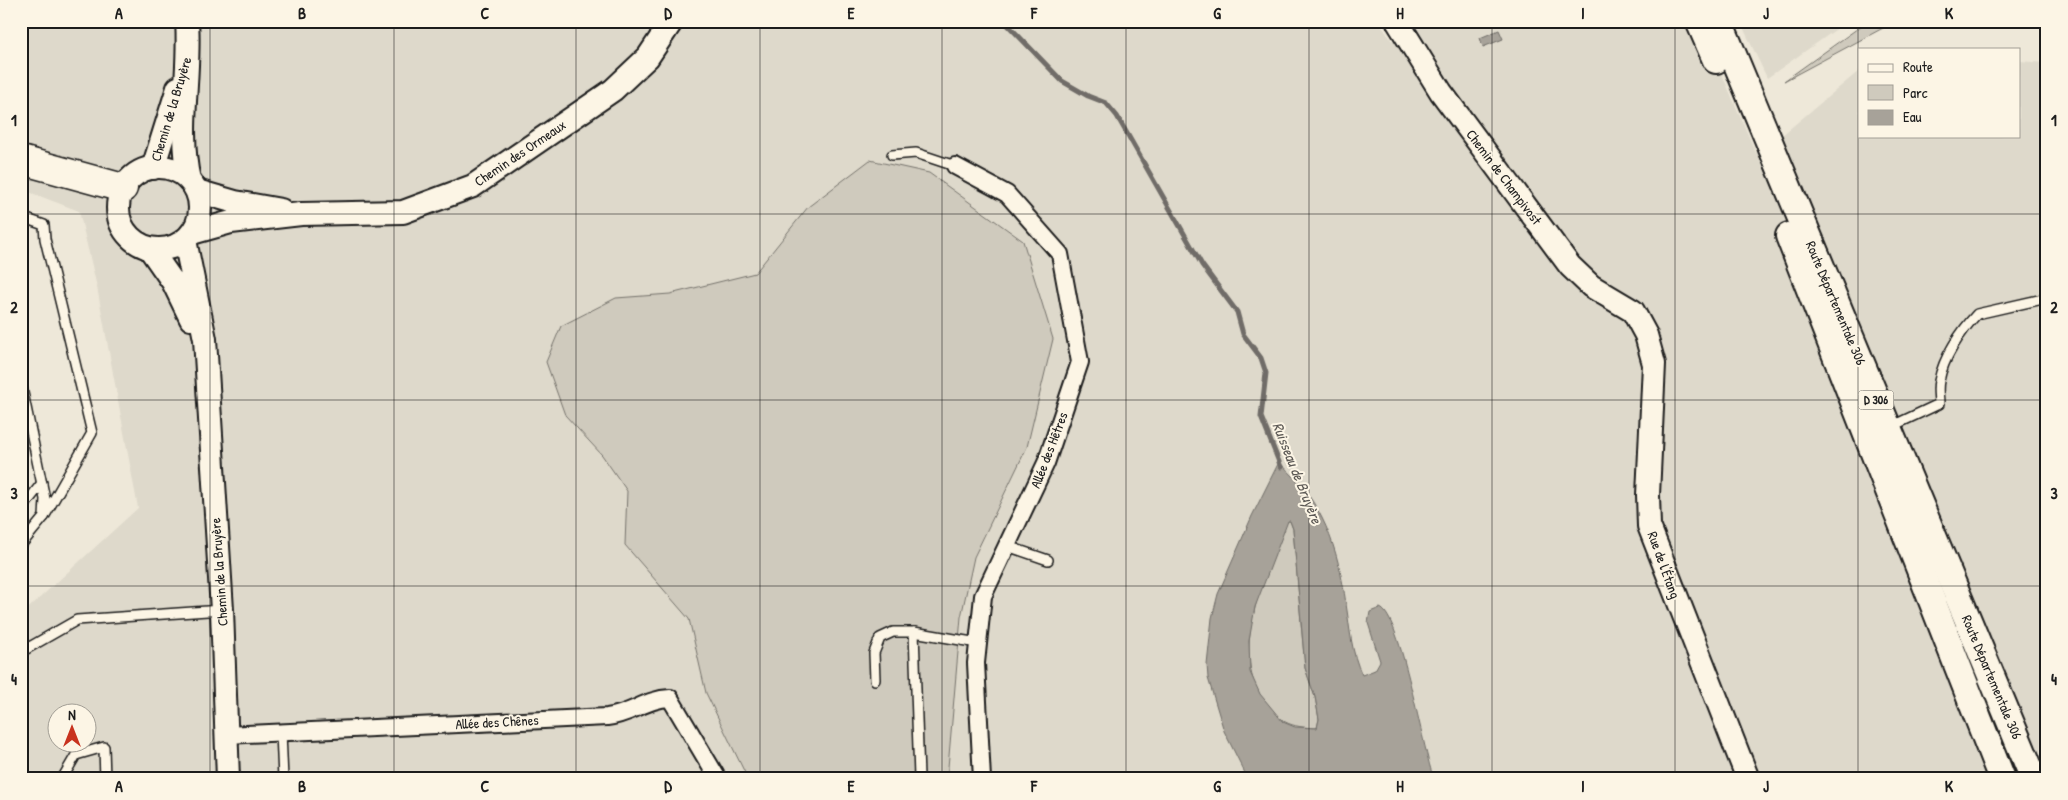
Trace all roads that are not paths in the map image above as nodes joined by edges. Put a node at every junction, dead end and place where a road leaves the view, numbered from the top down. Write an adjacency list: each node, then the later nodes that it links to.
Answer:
1 (187, 21): 6 (street, Chemin de la Bruyère)
2 (672, 21): 13 (street, Chemin des Ormeaux)
3 (1397, 21): 18 (street, Chemin de Champivost)
4 (1699, 21): 43 (main road, Route Départementale 306 / D 306)
5 (1719, 21): 21 (main road, Route Départementale 306 / D 306)
6 (189, 51): 10 (street, Chemin de la Bruyère); 11 (street, Chemin de la Bruyère)
7 (892, 155): 9 (lane)
8 (21, 160): 12 (highway)
9 (955, 166): 26 (street, Allée des Hêtres)
10 (153, 168): 11 (street, Chemin de la Bruyère); 12 (street, Chemin de la Bruyère)
11 (193, 185): 13 (street, Chemin des Ormeaux); 15 (street, Chemin de la Bruyère)
12 (124, 188): 16 (street, Chemin de la Bruyère)
13 (301, 214): 15 (street, Chemin des Ormeaux)
14 (21, 217): 24 (lane)
15 (189, 237): 16 (street); 19 (street, Chemin de la Bruyère)
16 (150, 249): 19 (street, Chemin de la Bruyère)
17 (2047, 298): 21 (lane)
18 (1633, 311): 42 (street, Rue de l'Étang)
19 (207, 365): 28 (street, Chemin de la Bruyère)
20 (21, 383): 22 (lane)
21 (1888, 428): 44 (main road, Route Départementale 306 / D 306)
22 (42, 483): 23 (lane); 24 (lane)
23 (21, 510)
24 (44, 517): 25 (lane)
25 (21, 545)
26 (1008, 546): 27 (lane); 30 (street, Allée des Hêtres)
27 (1048, 560)
28 (222, 610): 31 (lane); 34 (street, Chemin de la Bruyère)
29 (914, 632): 30 (lane); 32 (lane); 40 (lane)
30 (978, 643): 41 (street, Allée des Hêtres)
31 (21, 652)
32 (875, 680)
33 (281, 732): 34 (street, Allée des Chênes); 38 (lane); 39 (street, Allée des Chênes)
34 (226, 736): 37 (street, Chemin de la Bruyère)
35 (62, 779): 36 (lane)
36 (105, 779)
37 (228, 779)
38 (283, 779)
39 (718, 779)
40 (915, 779)
41 (982, 779)
42 (1748, 779)
43 (2002, 779)
44 (2034, 779)

